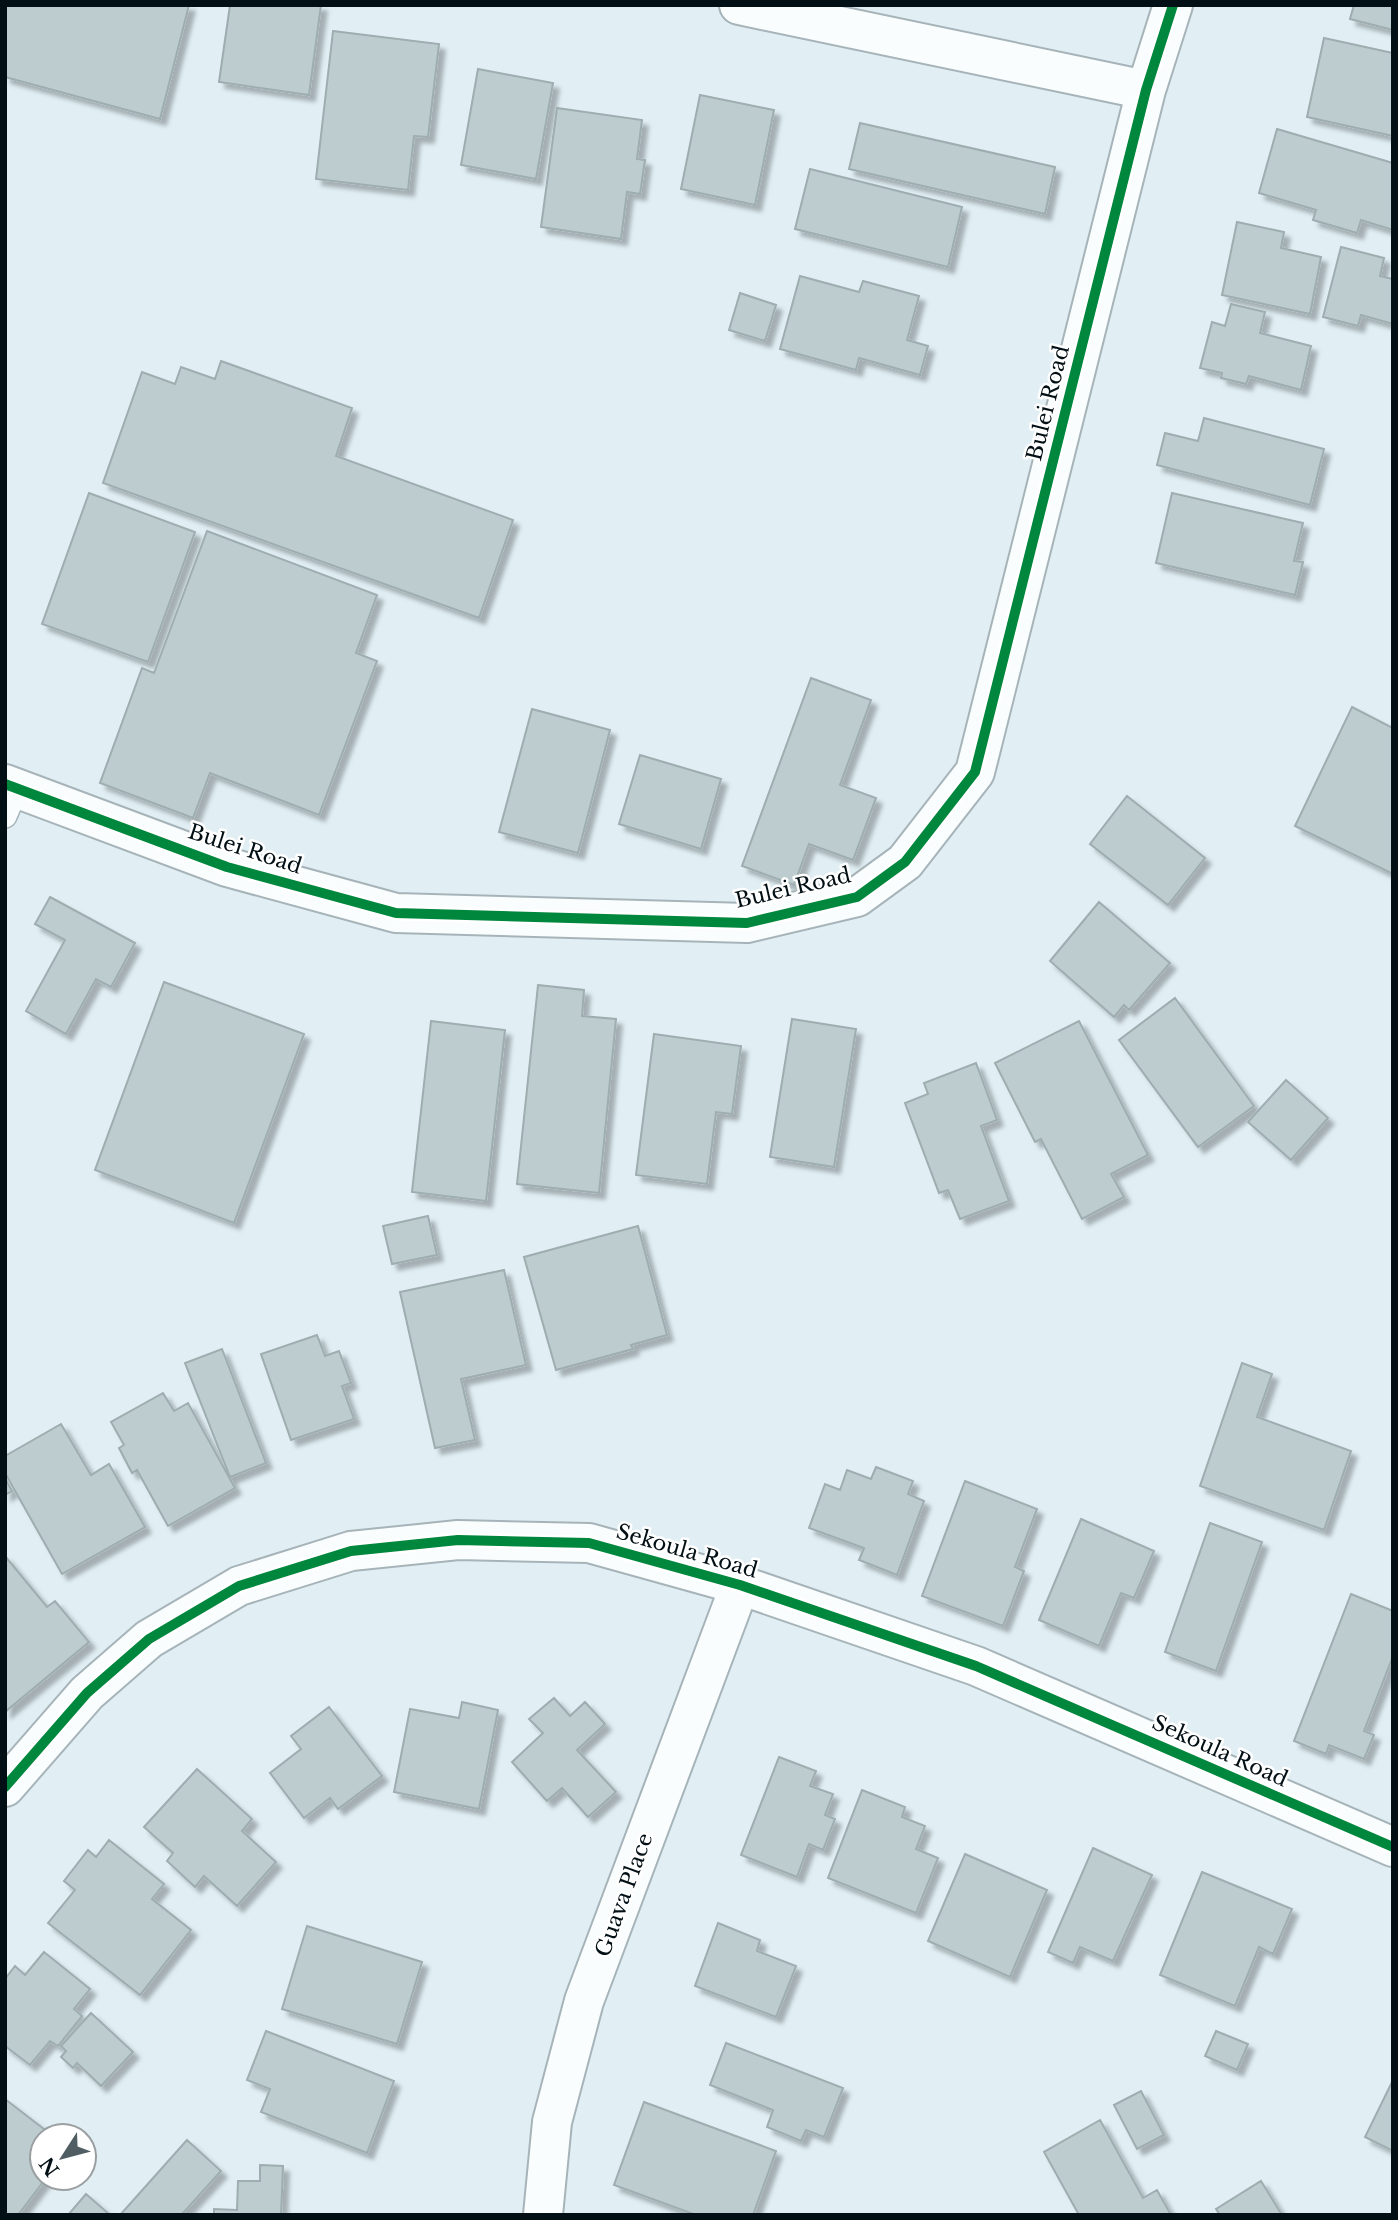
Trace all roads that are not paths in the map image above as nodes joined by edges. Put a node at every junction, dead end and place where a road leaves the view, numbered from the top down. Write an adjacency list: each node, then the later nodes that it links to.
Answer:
1 (739, 5): 3 (street)
2 (1173, 5): 3 (street, Bulei Road)
3 (1146, 90): 4 (street, Bulei Road)
4 (9, 796)
5 (740, 1585): 6 (street, Sekoula Road); 7 (street, Sekoula Road); 8 (street, Guava Place)
6 (5, 1787)
7 (1393, 1847)
8 (543, 2215)

